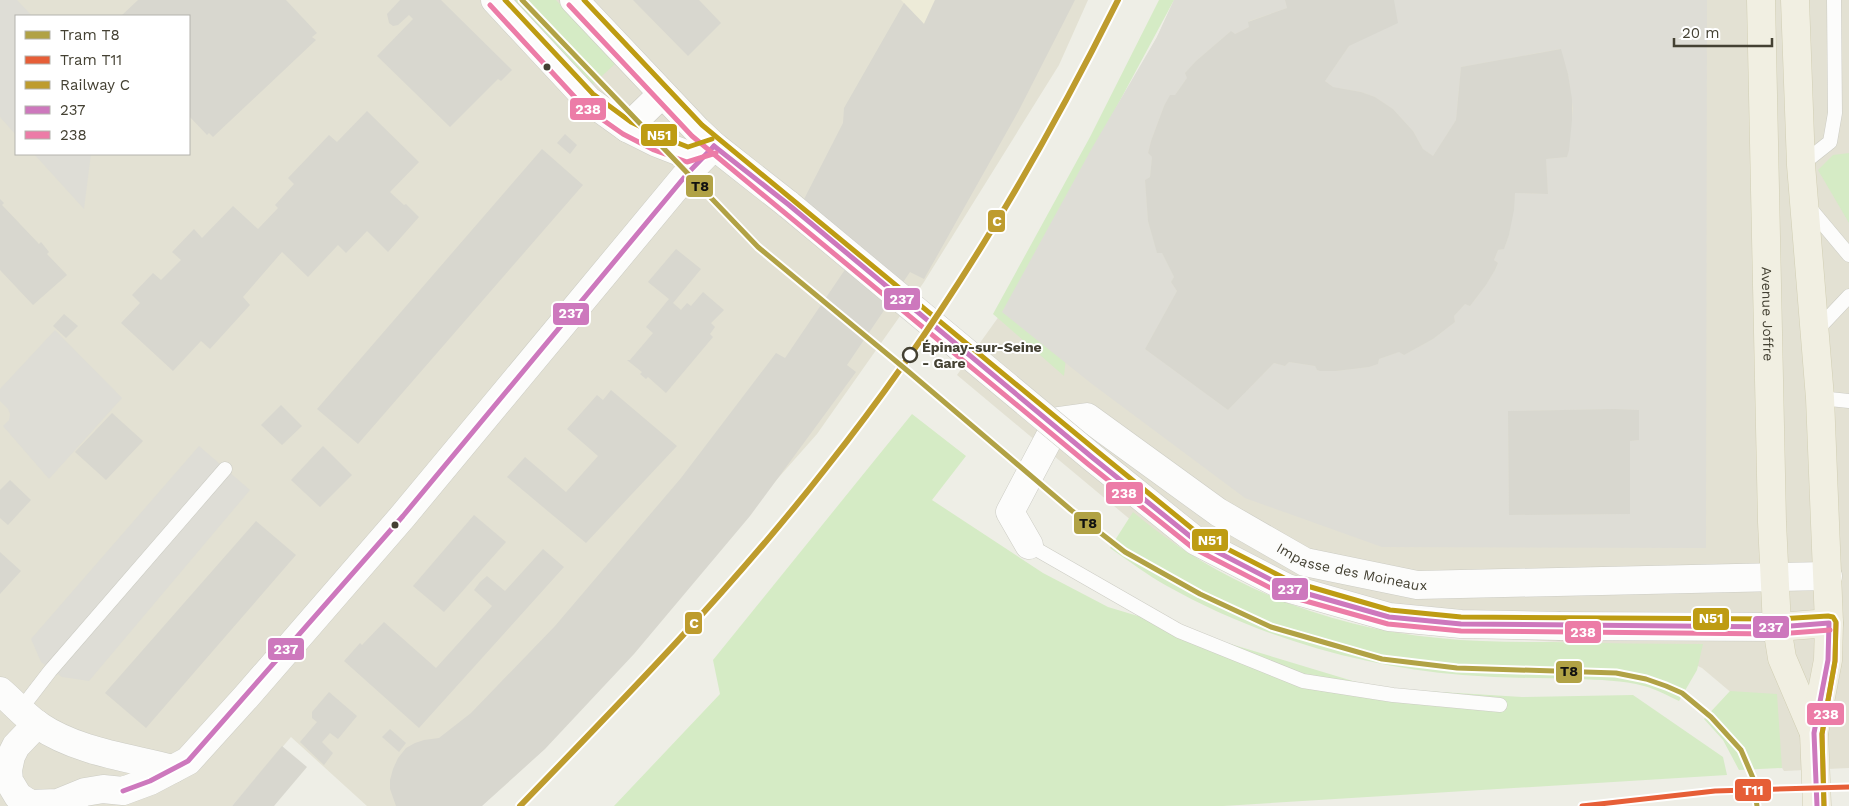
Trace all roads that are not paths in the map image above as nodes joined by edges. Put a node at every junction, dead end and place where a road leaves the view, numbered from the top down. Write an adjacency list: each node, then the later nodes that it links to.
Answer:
1 (494, 0): 7 (street)
2 (574, 0): 6 (street)
3 (1761, 0): 19 (main road, Avenue Joffre)
4 (1795, 0): 9 (main road)
5 (1834, 0): 9 (lane)
6 (662, 94): 7 (street); 8 (street)
7 (627, 128): 8 (street)
8 (714, 146): 21 (street, bridge); 26 (street)
9 (1802, 166): 10 (main road)
10 (1804, 201): 11 (lane); 13 (main road)
11 (1849, 255)
12 (1849, 296): 13 (lane)
13 (1816, 331): 14 (main road)
14 (1820, 398): 15 (lane); 18 (main road)
15 (1849, 401)
16 (225, 469): 24 (lane)
17 (1029, 545): 19 (street, Impasse des Moineaux); 23 (lane)
18 (1828, 576): 19 (street, Impasse des Moineaux); 20 (main road)
19 (1774, 577): 21 (main road, Avenue Joffre)
20 (1829, 623): 21 (main road); 25 (main road)
21 (1777, 627): 25 (main road, Avenue Joffre)
22 (0, 691): 24 (street)
23 (1500, 705)
24 (29, 717): 26 (street); 27 (street)
25 (1814, 733): 28 (main road)
26 (173, 769): 27 (street)
27 (12, 801)
28 (1817, 806)

